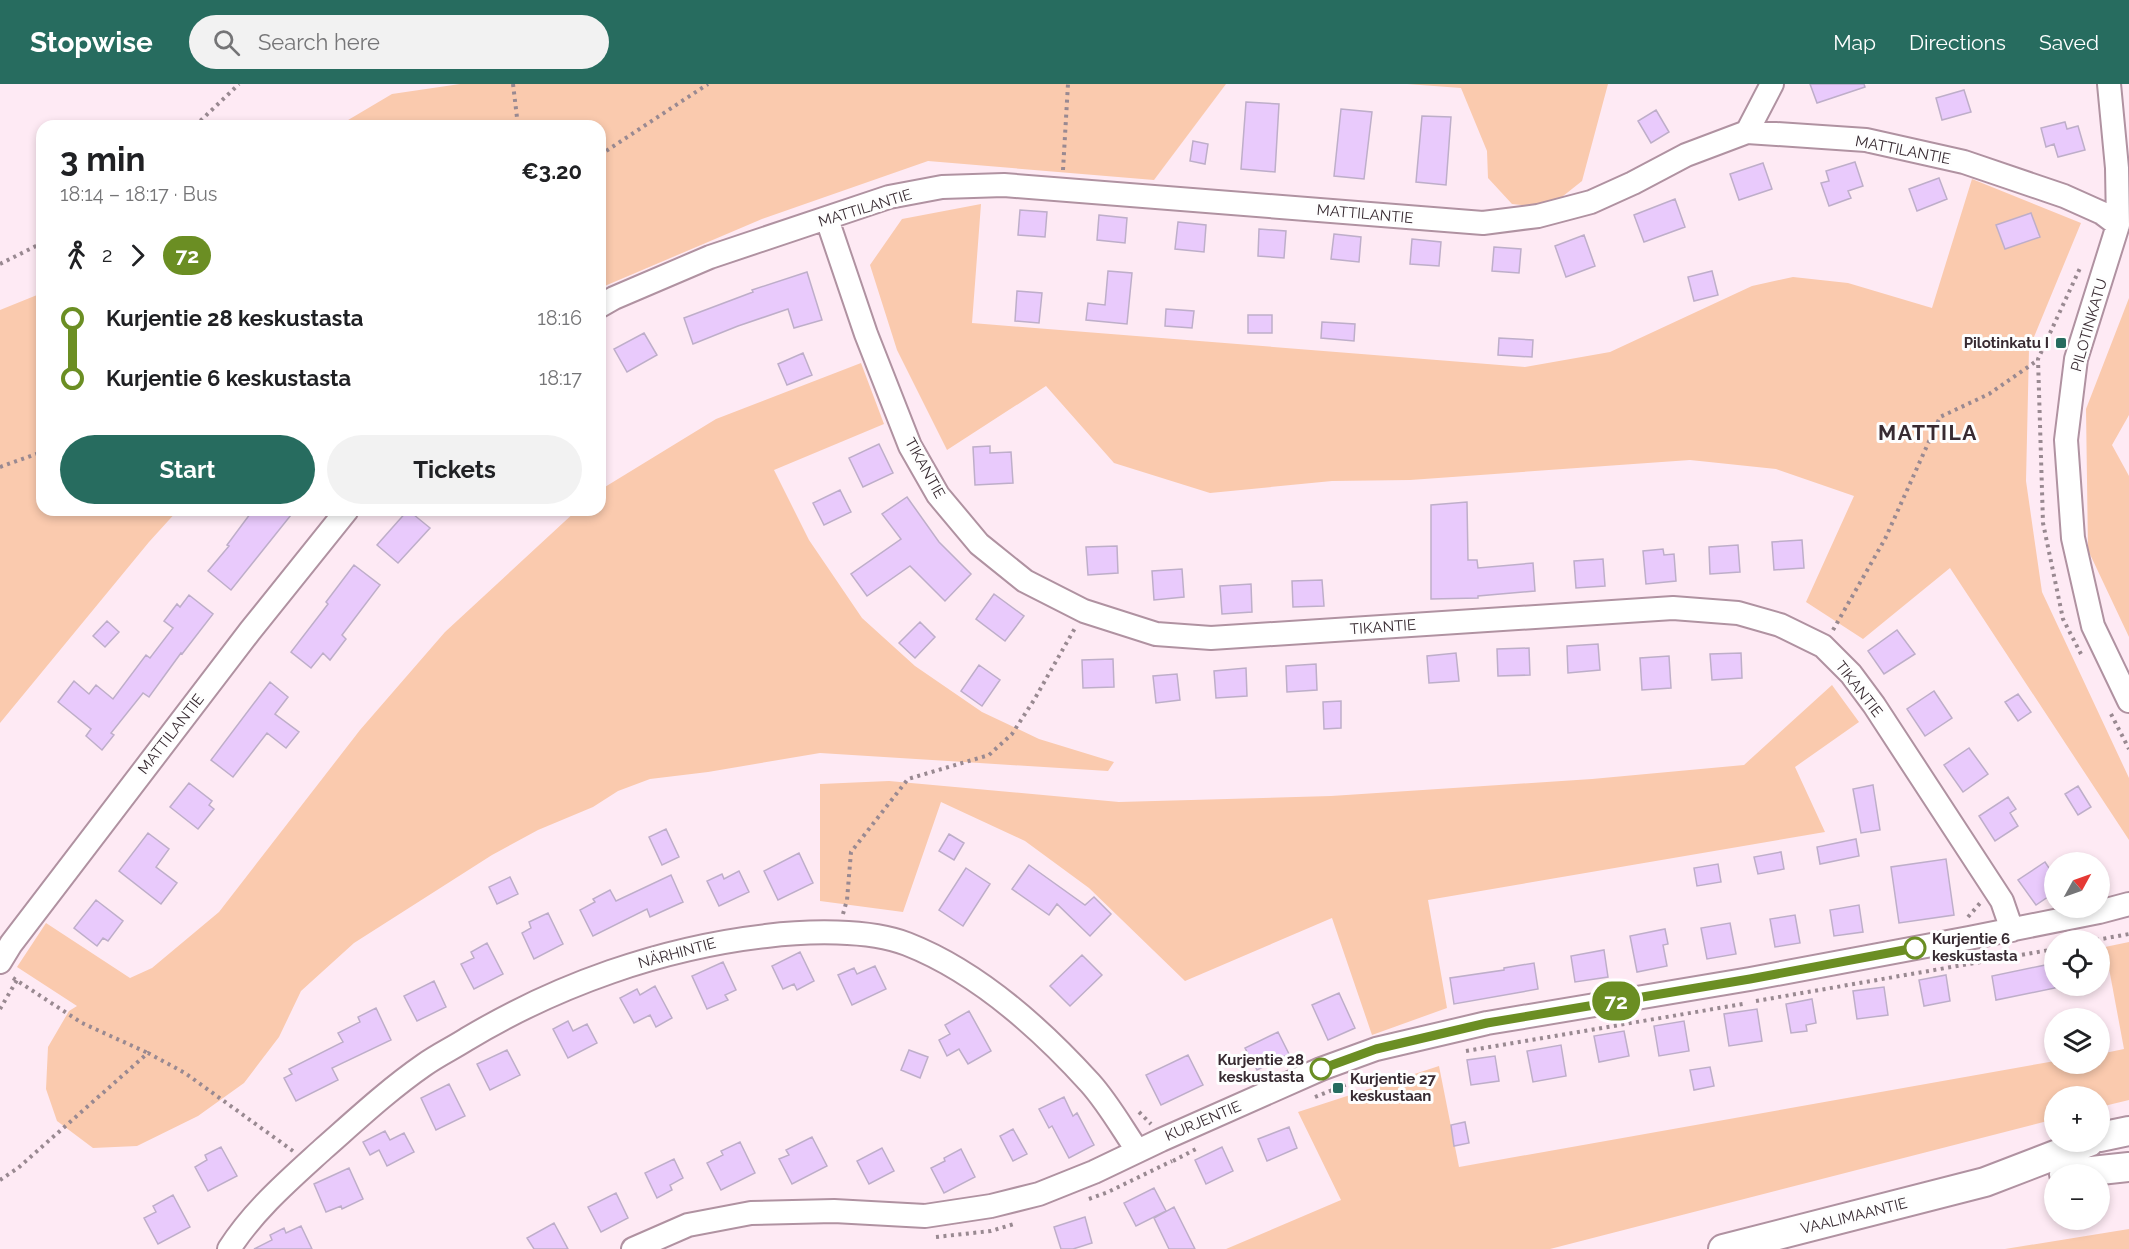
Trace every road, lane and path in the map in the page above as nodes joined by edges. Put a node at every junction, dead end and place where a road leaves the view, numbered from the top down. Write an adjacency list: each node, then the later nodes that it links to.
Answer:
1 (239, 84): 7 (path)
2 (513, 84): 8 (path)
3 (708, 84): 10 (path)
4 (1068, 84): 11 (path)
5 (1772, 84): 9 (street)
6 (2109, 84): 13 (street, PILOTINKATU)
7 (201, 120)
8 (517, 120)
9 (1747, 132): 11 (street, MATTILANTIE); 13 (street, MATTILANTIE)
10 (606, 151)
11 (1062, 189): 12 (street, MATTILANTIE)
12 (827, 219): 16 (street, MATTILANTIE); 21 (street, TIKANTIE)
13 (2118, 225): 23 (street, PILOTINKATU)
14 (36, 246): 15 (path)
15 (0, 264)
16 (606, 302)
17 (2038, 359): 22 (path)
18 (36, 454): 19 (path)
19 (0, 466)
20 (342, 516): 30 (street, MATTILANTIE)
21 (1084, 611): 22 (street, TIKANTIE); 26 (path)
22 (1823, 646): 25 (street, TIKANTIE)
23 (2129, 700)
24 (2129, 904): 25 (street, KURJENTIE)
25 (2012, 930): 40 (street, KURJENTIE)
26 (838, 933): 40 (street, NÄRHINTIE); 43 (street, NÄRHINTIE)
27 (2129, 934): 28 (path)
28 (2110, 937)
29 (2044, 950): 34 (path)
30 (5, 955): 31 (path)
31 (16, 980): 32 (path); 33 (path)
32 (0, 1009)
33 (148, 1053): 43 (path); 47 (path)
34 (1459, 1053)
35 (1365, 1076): 36 (path)
36 (1307, 1099)
37 (2129, 1131): 38 (main road)
38 (2110, 1135)
39 (1204, 1145): 42 (path)
40 (1137, 1150): 50 (street, KURJENTIE)
41 (2063, 1152): 48 (main road, VAALIMAANTIE)
42 (1173, 1161)
43 (308, 1162): 49 (street, NÄRHINTIE)
44 (2129, 1167): 45 (main road)
45 (2110, 1169)
46 (2044, 1176): 48 (main road, VAALIMAANTIE)
47 (0, 1180)
48 (1985, 1182): 51 (main road, VAALIMAANTIE)
49 (229, 1249)
50 (633, 1249)
51 (1723, 1249)

